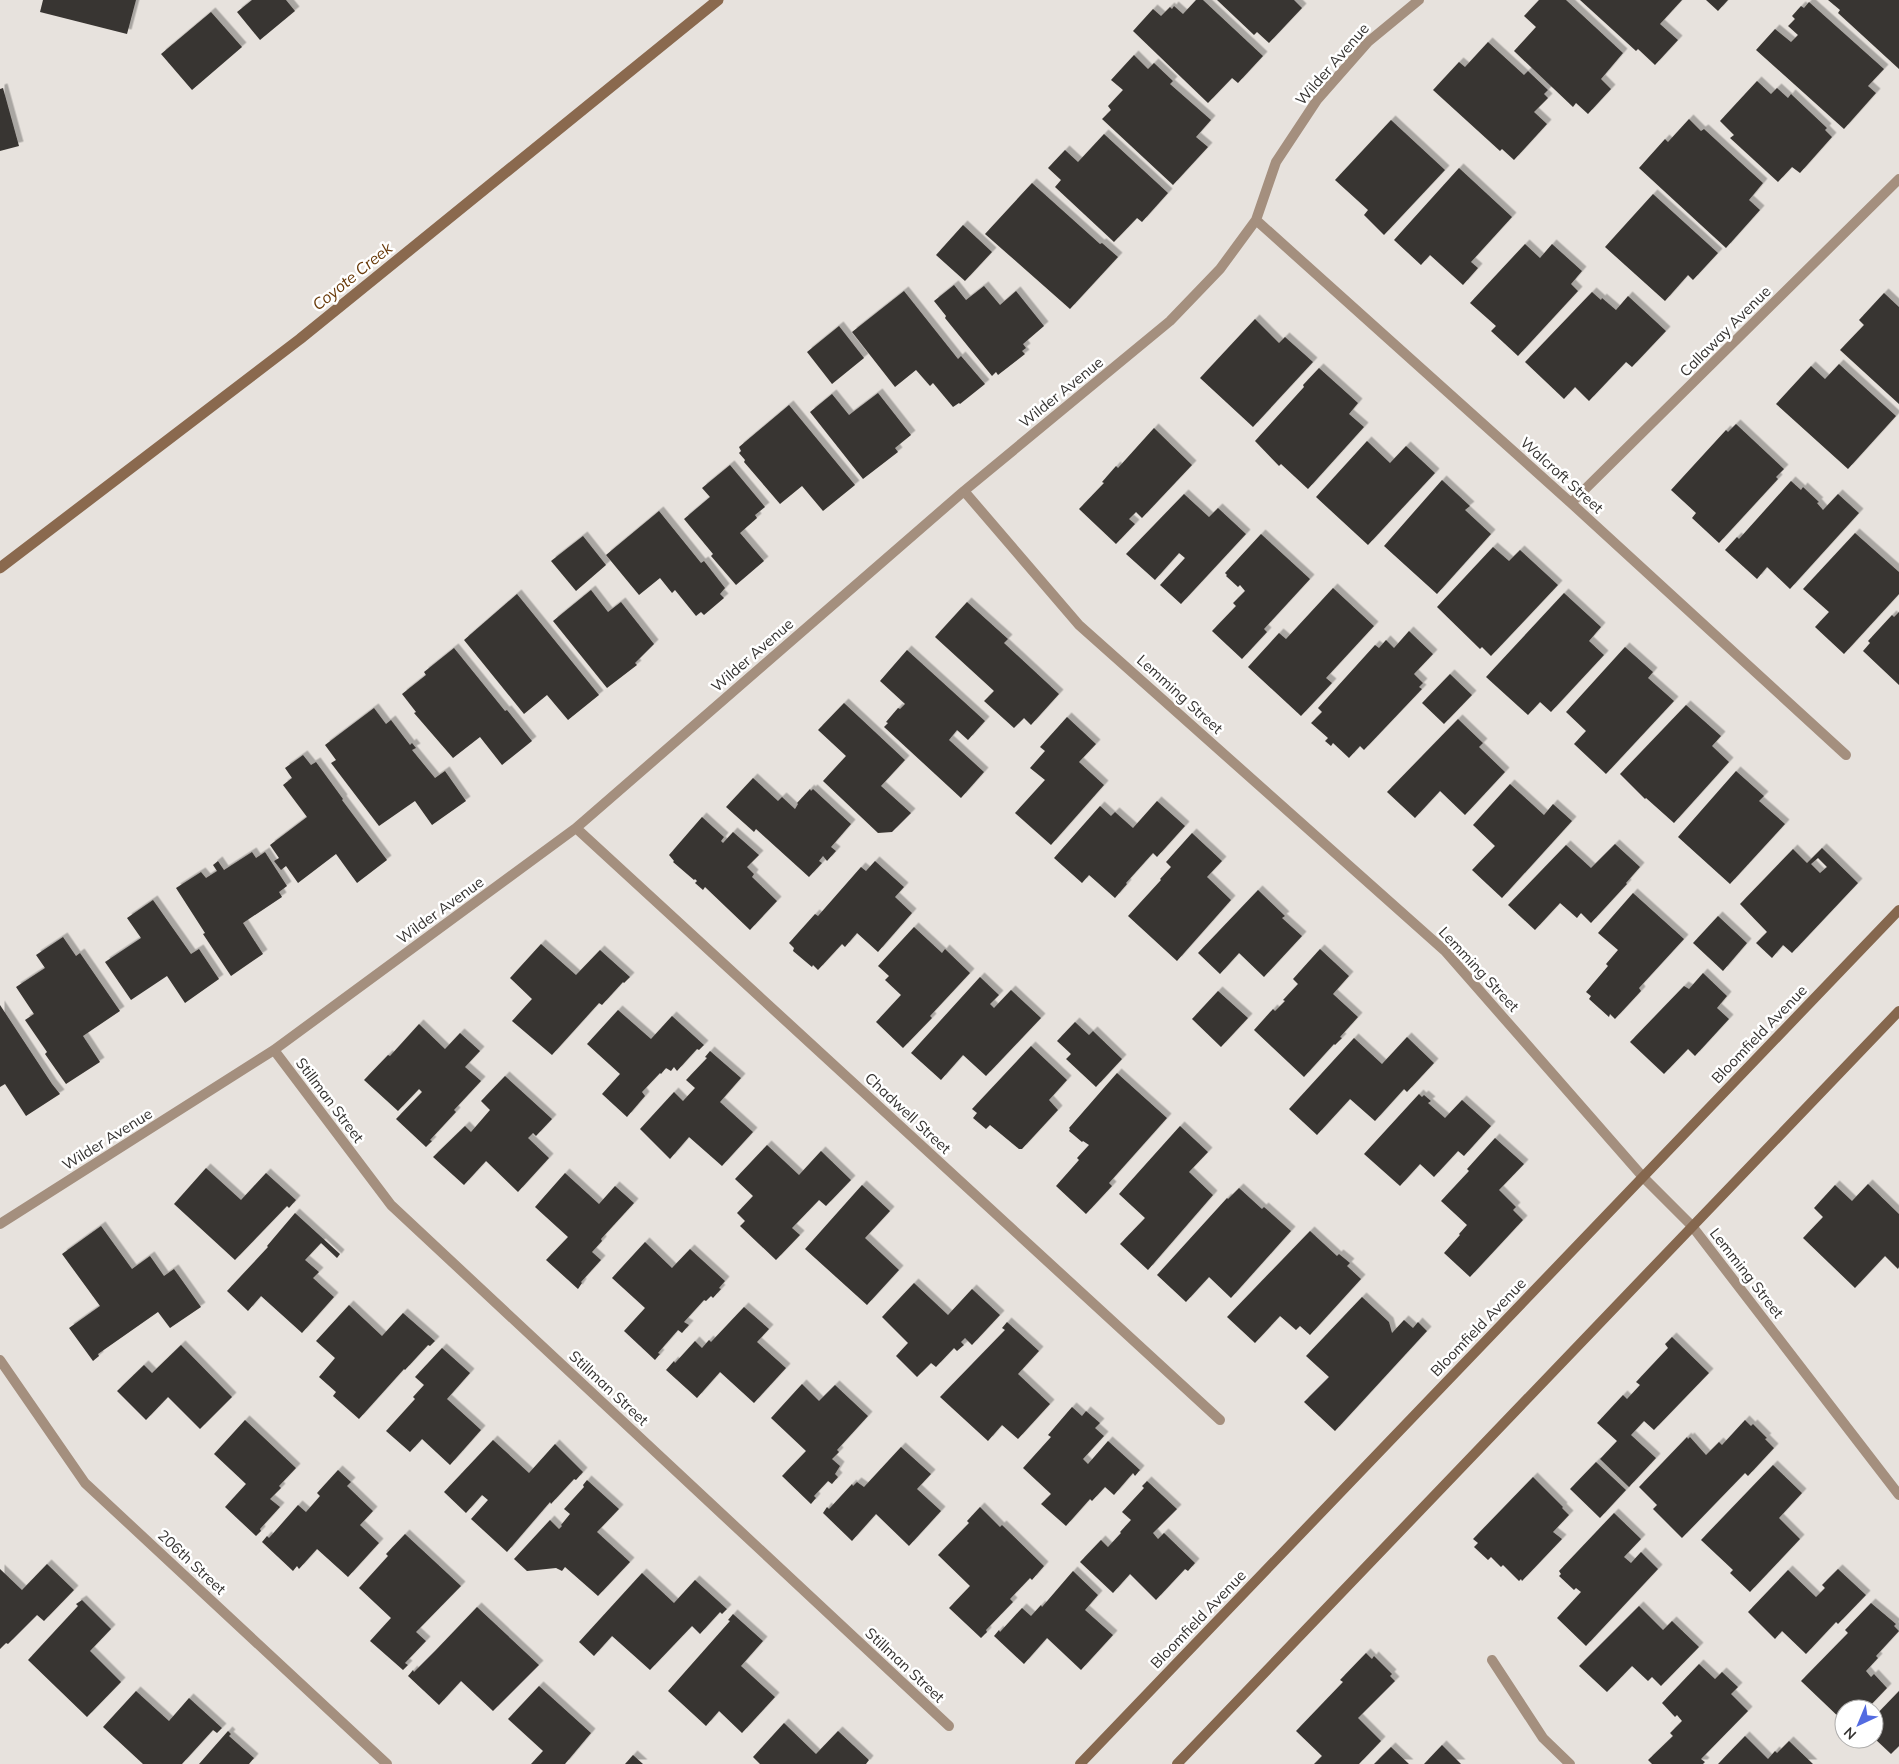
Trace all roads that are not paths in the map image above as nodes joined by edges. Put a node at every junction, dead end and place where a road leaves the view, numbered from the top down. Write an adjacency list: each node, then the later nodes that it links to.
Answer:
1 (1419, 0): 3 (street, Wilder Avenue)
2 (1899, 180): 5 (street, Callaway Avenue)
3 (1256, 220): 4 (street, Wilder Avenue); 5 (street, Walcroft Street)
4 (964, 491): 7 (street, Wilder Avenue); 11 (street, Lemming Street)
5 (1571, 504): 6 (street, Walcroft Street)
6 (1846, 755)
7 (576, 828): 10 (street, Wilder Avenue); 15 (street, Chadwell Street)
8 (1899, 910): 11 (street, Bloomfield Avenue)
9 (1899, 1011): 13 (street)
10 (274, 1050): 12 (street, Wilder Avenue); 18 (street, Stillman Street)
11 (1643, 1177): 13 (street, Lemming Street); 20 (street, Bloomfield Avenue)
12 (0, 1224)
13 (1692, 1226): 16 (street, Lemming Street); 21 (street)
14 (0, 1360): 19 (street, 206th Street)
15 (1220, 1420)
16 (1899, 1495)
17 (1492, 1660): 22 (street)
18 (949, 1726)
19 (388, 1764)
20 (1080, 1764)
21 (1178, 1764)
22 (1570, 1764)

